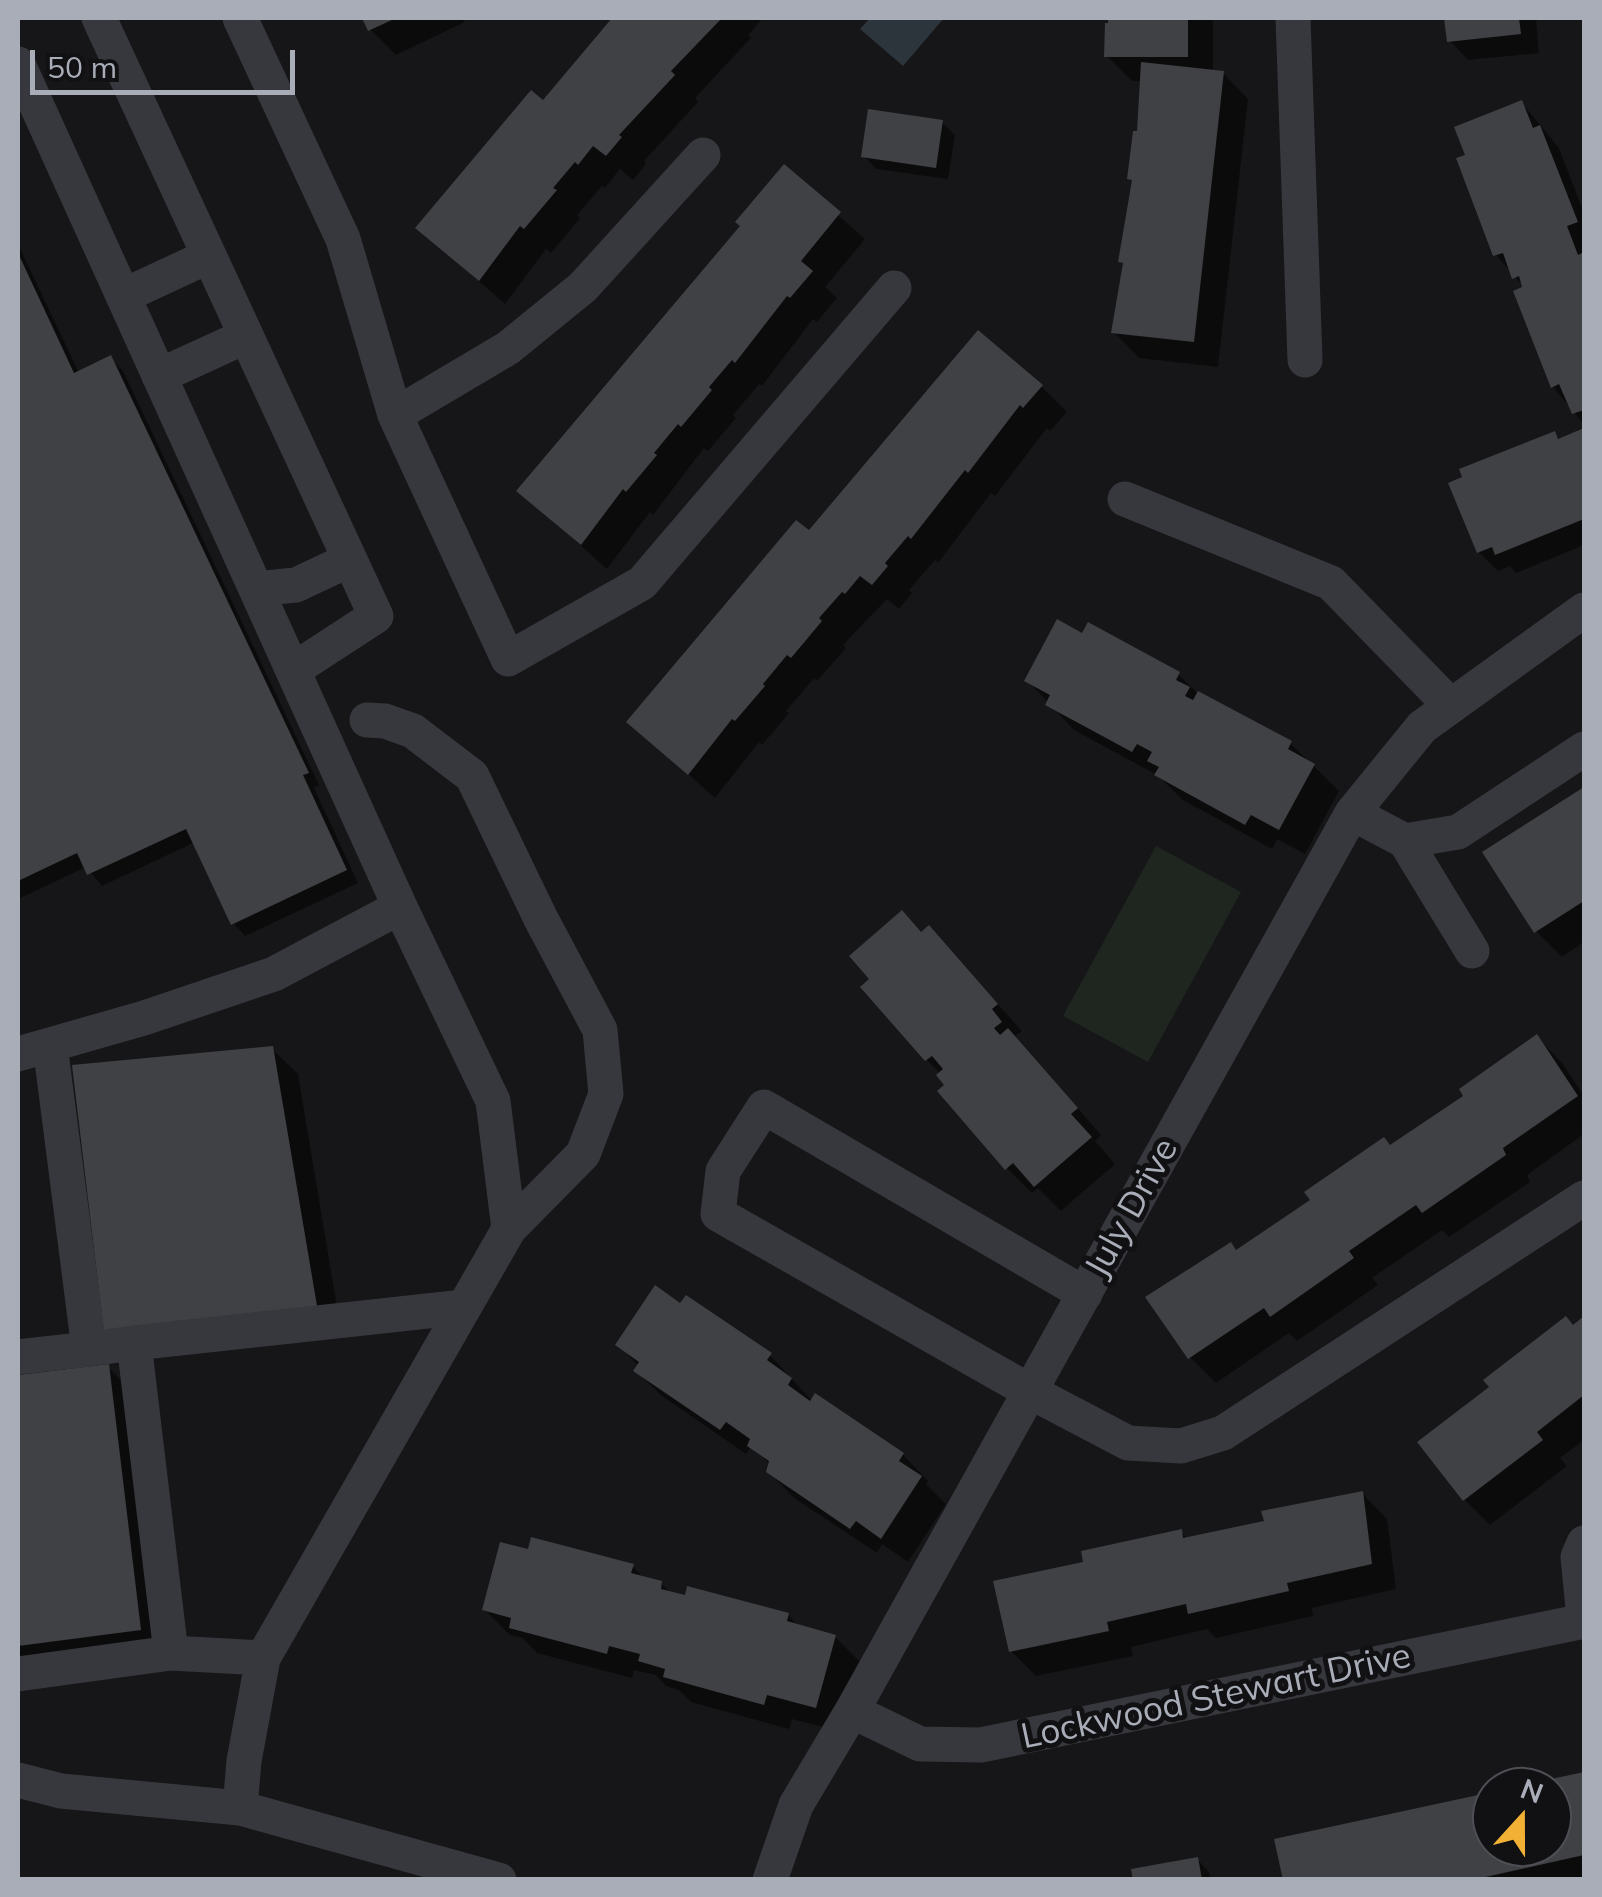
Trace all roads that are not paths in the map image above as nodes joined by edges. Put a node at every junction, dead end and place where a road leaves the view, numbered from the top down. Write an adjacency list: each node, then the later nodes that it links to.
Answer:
1 (99, 18): 6 (street)
2 (240, 18): 12 (street)
3 (1293, 18): 10 (street)
4 (18, 64): 8 (street)
5 (703, 155): 12 (street)
6 (209, 256): 8 (street); 9 (street)
7 (894, 288): 12 (street)
8 (123, 296): 11 (street)
9 (244, 336): 11 (street); 14 (street)
10 (1305, 360)
11 (159, 376): 15 (street)
12 (396, 415)
13 (1125, 499): 18 (street)
14 (349, 560): 15 (street); 17 (street)
15 (256, 588): 17 (street)
16 (1584, 610): 18 (street, July Drive)
17 (292, 670): 23 (street)
18 (1450, 705): 21 (street, July Drive)
19 (366, 720): 27 (street)
20 (1584, 749): 22 (street)
21 (1352, 813): 22 (street); 28 (street, July Drive)
22 (1405, 841): 24 (street)
23 (400, 906): 25 (street); 27 (street)
24 (1472, 951)
25 (34, 1049): 31 (street)
26 (1584, 1198): 33 (street)
27 (509, 1229): 29 (street)
28 (1084, 1294): 33 (street, July Drive); 33 (street)
29 (464, 1307): 30 (street); 37 (street)
30 (134, 1343): 31 (street); 36 (street)
31 (90, 1349): 32 (street)
32 (18, 1357)
33 (1031, 1392): 39 (street, July Drive)
34 (1584, 1543): 35 (street, Lockwood Stewart Drive)
35 (1584, 1620): 39 (street, Lockwood Stewart Drive)
36 (171, 1652): 37 (street); 38 (street)
37 (263, 1658): 43 (street)
38 (18, 1674)
39 (852, 1712): 45 (street, July Drive)
40 (18, 1780): 41 (street)
41 (61, 1791): 42 (street); 43 (street)
42 (18, 1805)
43 (240, 1808): 44 (street)
44 (498, 1880)
45 (770, 1880)

